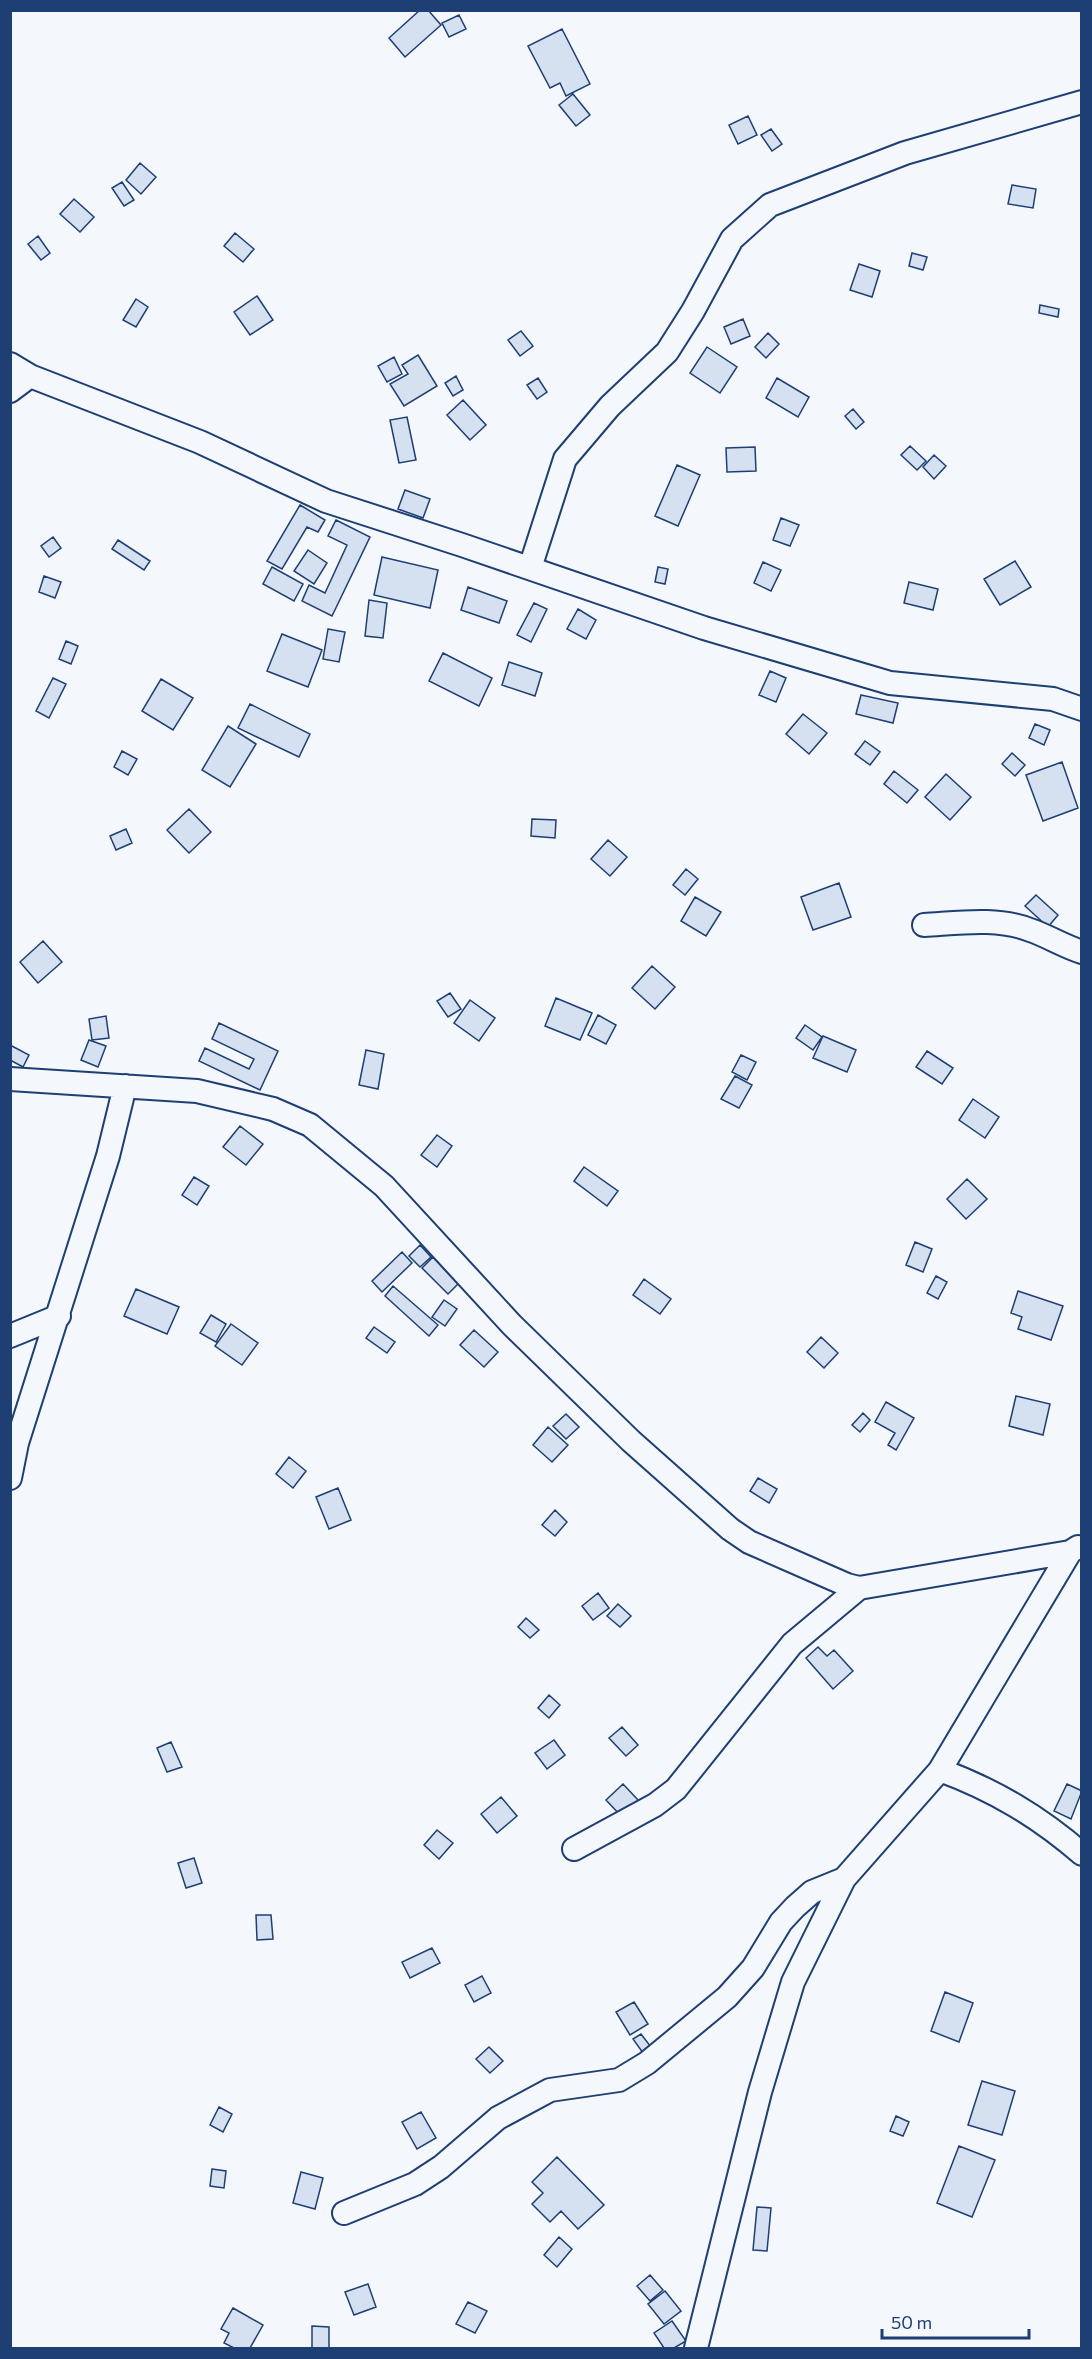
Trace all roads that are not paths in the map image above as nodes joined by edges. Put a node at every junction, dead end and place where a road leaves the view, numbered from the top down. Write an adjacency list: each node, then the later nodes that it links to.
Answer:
1 (1082, 102): 5 (street)
2 (10, 364): 3 (street)
3 (30, 375): 4 (street); 5 (street)
4 (10, 391)
5 (530, 568): 6 (street)
6 (1082, 709)
7 (924, 925): 8 (street)
8 (1082, 952)
9 (10, 1079): 10 (street)
10 (125, 1086): 11 (street); 15 (street)
11 (59, 1316): 12 (street); 13 (street)
12 (10, 1336)
13 (10, 1478)
14 (1076, 1548): 15 (street); 16 (street)
15 (860, 1588): 17 (street)
16 (940, 1770): 18 (street); 19 (street)
17 (574, 1849)
18 (1082, 1854)
19 (844, 1880): 20 (street); 21 (street)
20 (345, 2213)
21 (696, 2349)

